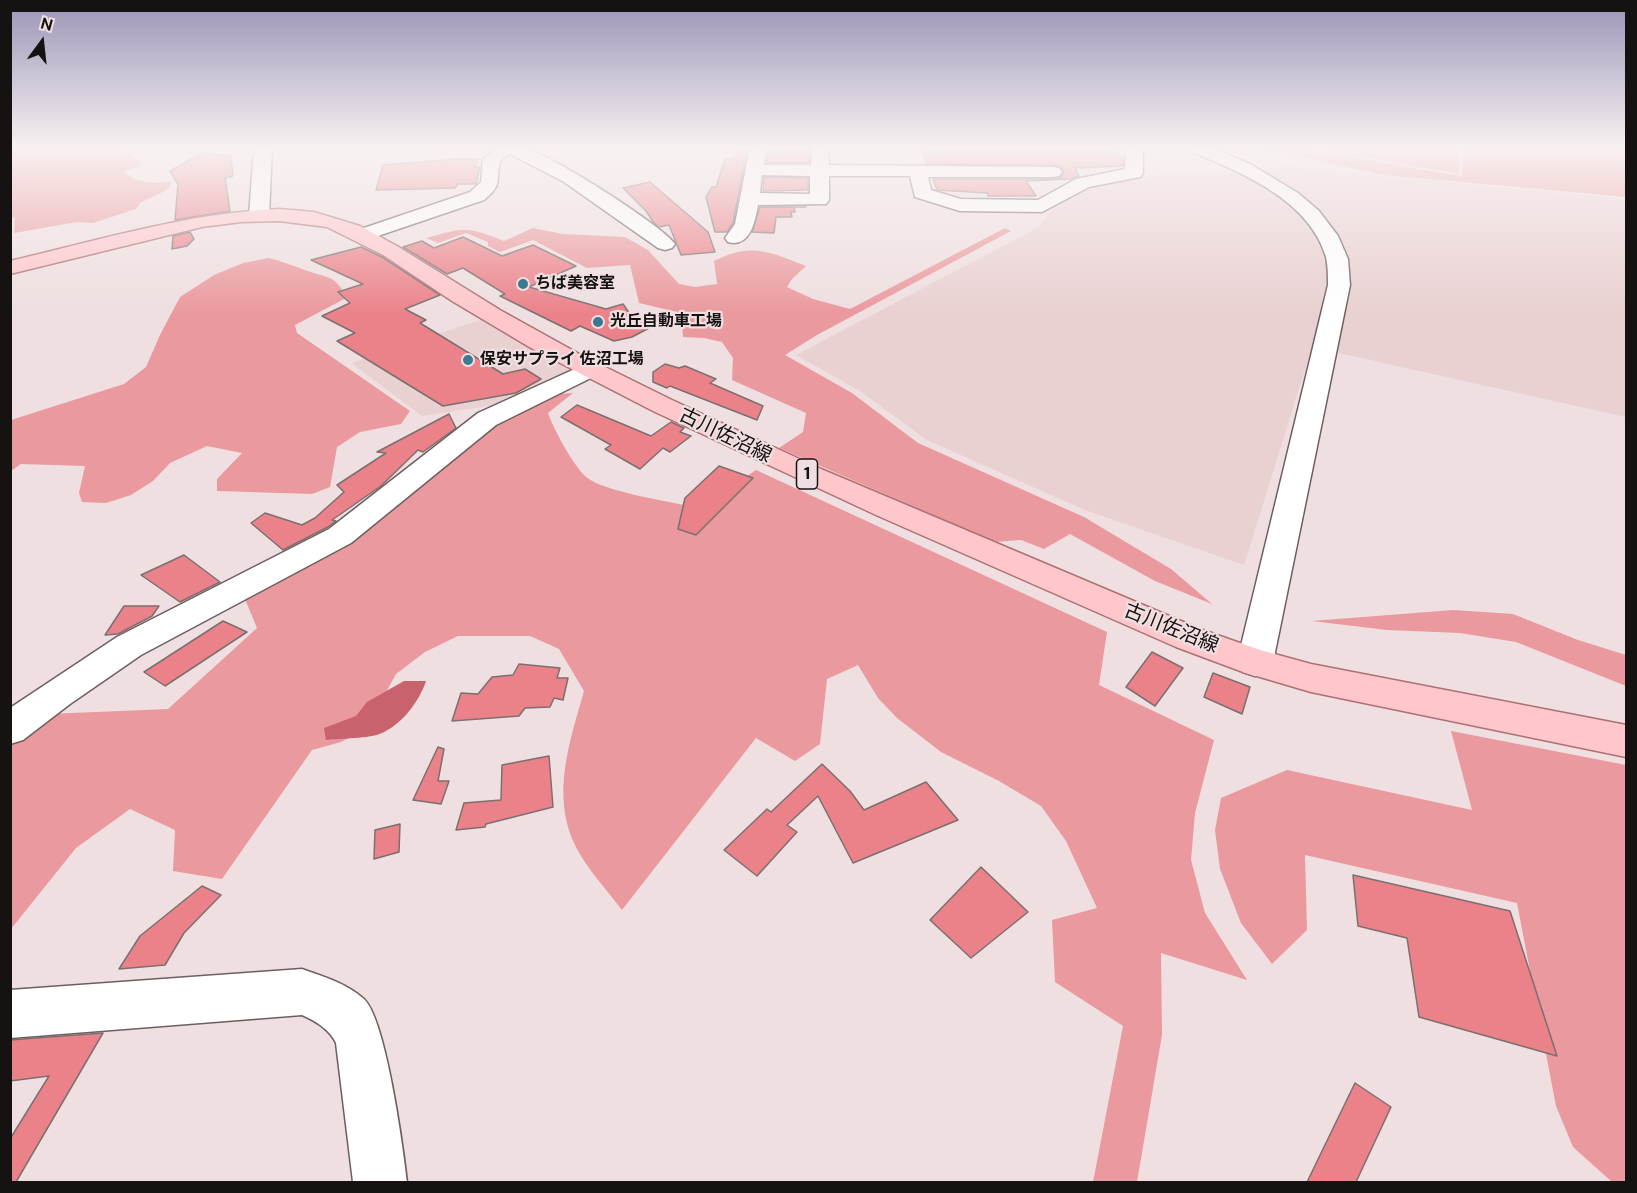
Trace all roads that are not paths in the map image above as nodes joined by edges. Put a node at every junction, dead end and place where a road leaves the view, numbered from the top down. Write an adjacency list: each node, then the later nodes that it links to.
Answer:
1 (260, 203): 8 (street)
2 (457, 203): 9 (street)
3 (606, 203): 11 (street)
4 (749, 203): 10 (street)
5 (953, 203): 6 (street)
6 (1047, 203)
7 (1296, 203): 14 (street)
8 (259, 216): 9 (main road, 古川佐沼線 / 1); 12 (main road, 古川佐沼線 / 1)
9 (362, 235): 13 (main road, 古川佐沼線 / 1)
10 (735, 238)
11 (665, 244)
12 (10, 268)
13 (590, 369): 14 (main road, 古川佐沼線 / 1); 15 (street)
14 (1255, 662): 16 (main road, 古川佐沼線 / 1)
15 (10, 729)
16 (1626, 741)
17 (10, 1014): 18 (street)
18 (380, 1182)

